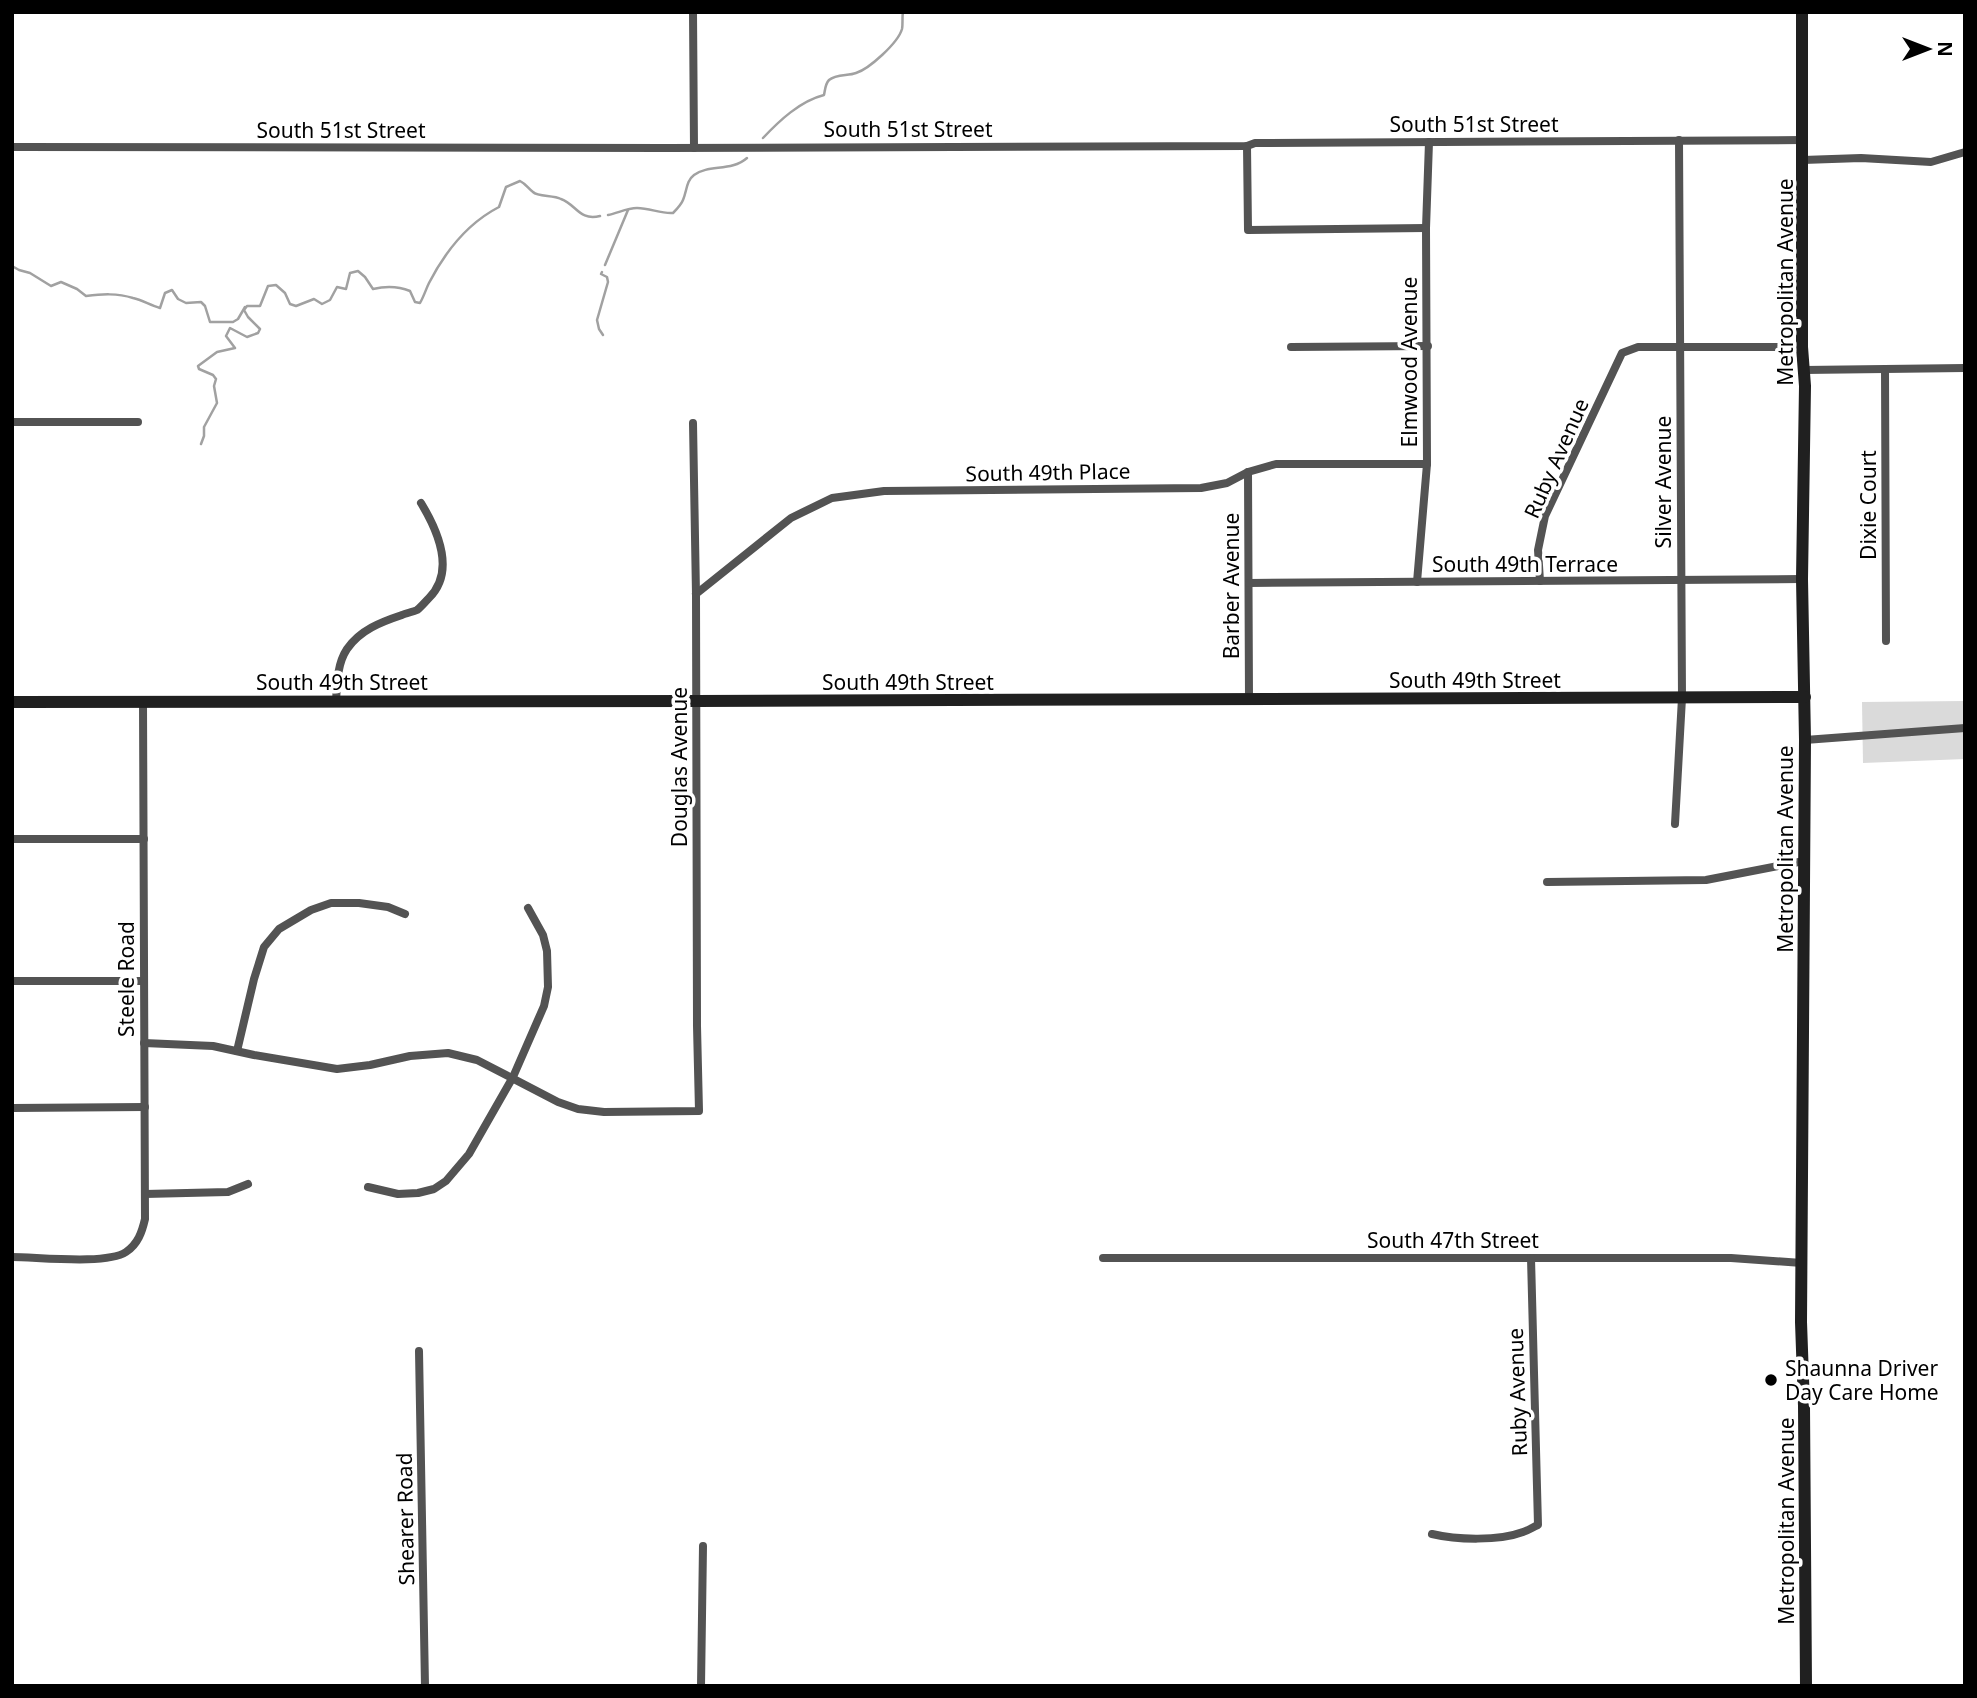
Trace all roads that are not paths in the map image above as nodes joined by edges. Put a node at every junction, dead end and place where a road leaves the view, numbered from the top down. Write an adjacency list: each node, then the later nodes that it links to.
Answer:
1 (693, 12): 8 (street)
2 (1802, 12): 4 (street, Metropolitan Avenue)
3 (1679, 140): 4 (street, South 51st Street); 5 (street, South 51st Street); 15 (street, Silver Avenue)
4 (1803, 140): 10 (street, Metropolitan Avenue)
5 (1429, 142): 6 (street, South 51st Street); 11 (street, Elmwood Avenue)
6 (1247, 146): 8 (street, South 51st Street); 11 (street)
7 (12, 147): 8 (street, South 51st Street)
8 (694, 148)
9 (1965, 152): 10 (street)
10 (1803, 160): 14 (street, Metropolitan Avenue)
11 (1426, 228): 12 (street, Elmwood Avenue)
12 (1428, 346): 13 (street); 22 (street, Elmwood Avenue)
13 (1291, 347)
14 (1802, 347): 15 (street); 17 (street, Metropolitan Avenue)
15 (1680, 348): 26 (street, Silver Avenue); 27 (street, Ruby Avenue)
16 (1965, 368): 18 (street)
17 (1804, 369): 18 (street); 25 (street, Metropolitan Avenue)
18 (1885, 369): 31 (street, Dixie Court)
19 (12, 422): 20 (street)
20 (138, 422)
21 (693, 422): 30 (street, Douglas Avenue)
22 (1427, 464): 23 (street, South 49th Place); 28 (street, Elmwood Avenue)
23 (1248, 472): 29 (street, Barber Avenue); 30 (street, South 49th Place)
24 (421, 503): 38 (street)
25 (1802, 579): 26 (street, South 49th Terrace); 32 (street, Metropolitan Avenue)
26 (1681, 580): 27 (street, South 49th Terrace); 33 (street, Silver Avenue)
27 (1540, 581): 28 (street, South 49th Terrace)
28 (1417, 582): 29 (street, South 49th Terrace)
29 (1249, 583): 34 (street, Barber Avenue)
30 (696, 594): 35 (street, Douglas Avenue)
31 (1886, 641)
32 (1805, 697): 33 (street, South 49th Street); 40 (street, Metropolitan Avenue)
33 (1682, 698): 34 (street, South 49th Street); 41 (street, Silver Avenue)
34 (1249, 700): 35 (street, South 49th Street)
35 (696, 701): 38 (street, South 49th Street); 52 (street, Douglas Avenue)
36 (12, 702): 37 (street, South 49th Street)
37 (143, 702): 38 (street, South 49th Street); 43 (street, Steele Road)
38 (336, 702)
39 (1965, 728): 40 (street)
40 (1805, 740): 44 (street, Metropolitan Avenue)
41 (1675, 824)
42 (12, 839): 43 (street)
43 (144, 839): 49 (street, Steele Road)
44 (1804, 861): 45 (street); 61 (street, Metropolitan Avenue)
45 (1547, 881)
46 (528, 908): 52 (street)
47 (405, 914): 51 (street)
48 (12, 981): 49 (street)
49 (143, 981): 50 (street, Steele Road)
50 (144, 1043): 51 (street); 53 (street, Steele Road)
51 (237, 1051): 52 (street)
52 (513, 1077): 56 (street)
53 (145, 1107): 54 (street); 57 (street, Steele Road)
54 (12, 1108)
55 (248, 1184): 57 (street)
56 (368, 1187)
57 (145, 1194): 58 (street, Steele Road)
58 (12, 1257)
59 (1103, 1258): 60 (street, South 47th Street)
60 (1531, 1258): 61 (street, South 47th Street); 63 (street, Ruby Avenue)
61 (1802, 1264): 67 (street, Metropolitan Avenue)
62 (419, 1351): 65 (street, Shearer Road)
63 (1432, 1534)
64 (702, 1546): 66 (street)
65 (425, 1686)
66 (701, 1686)
67 (1806, 1686)

